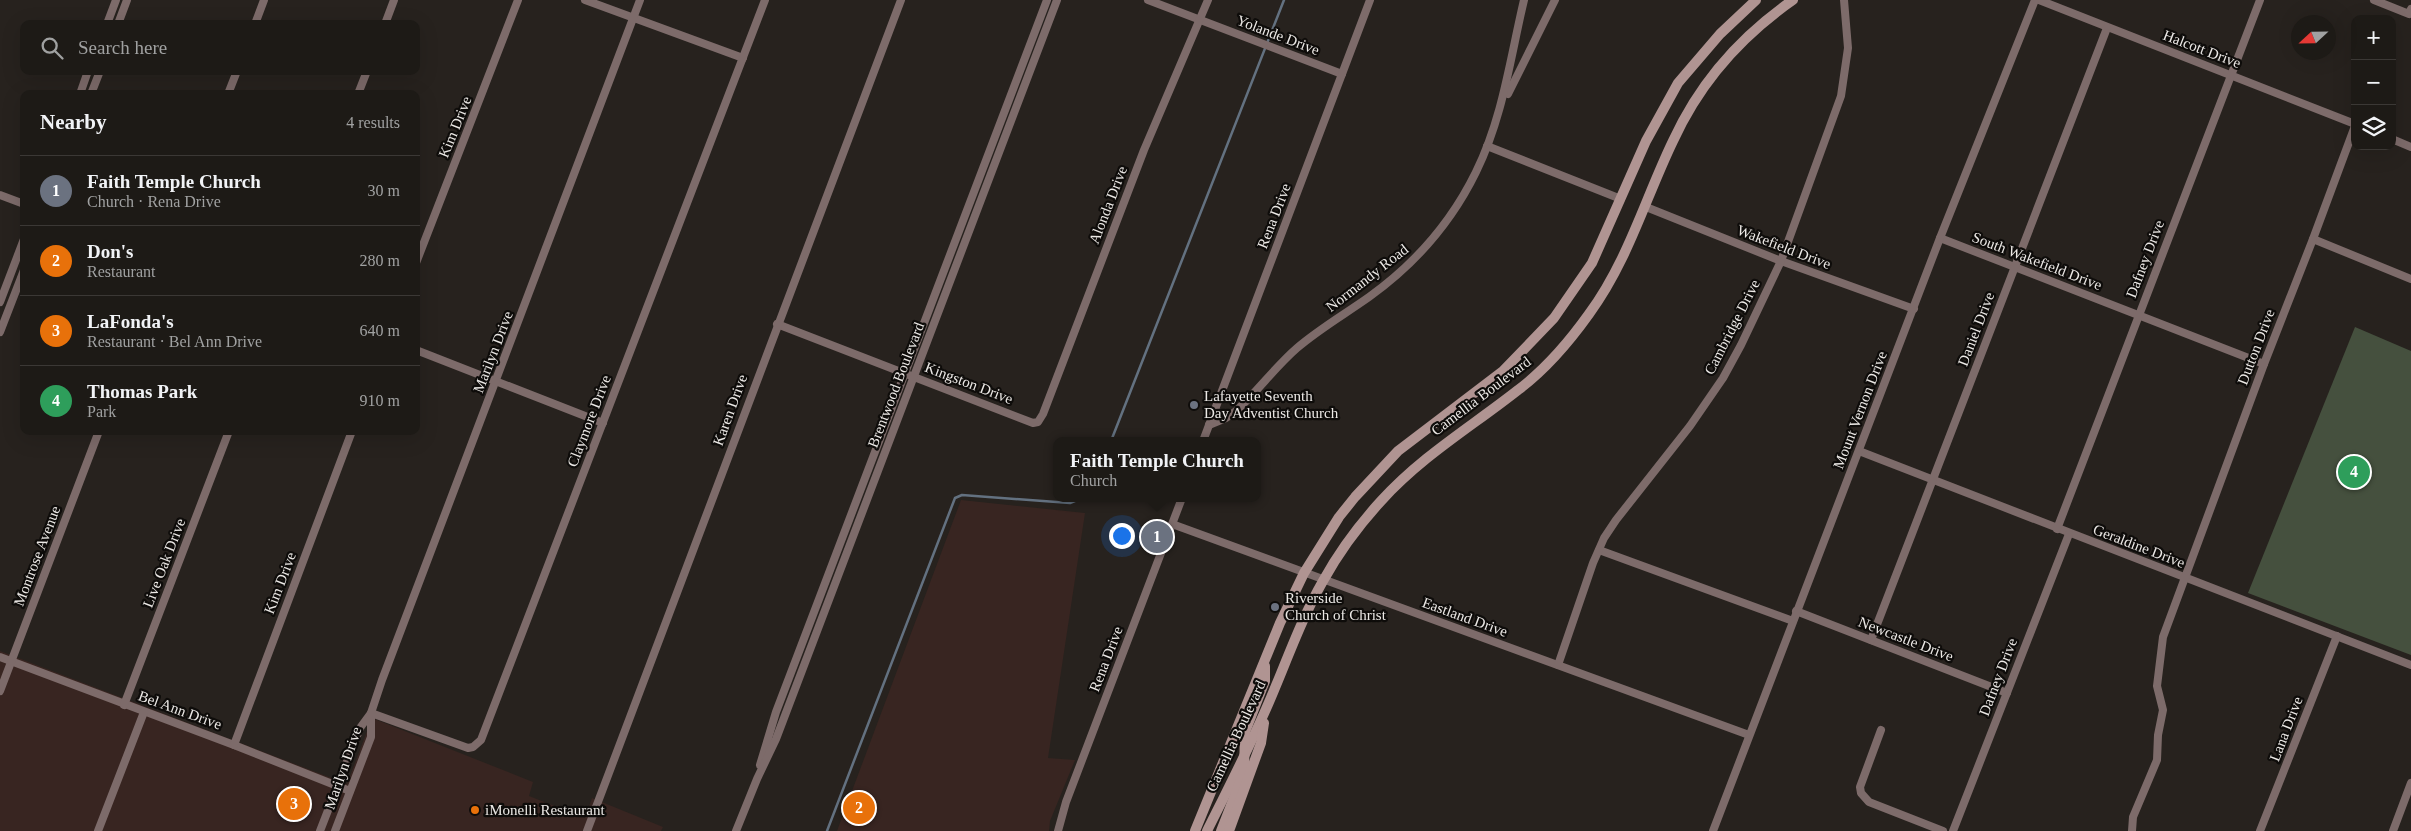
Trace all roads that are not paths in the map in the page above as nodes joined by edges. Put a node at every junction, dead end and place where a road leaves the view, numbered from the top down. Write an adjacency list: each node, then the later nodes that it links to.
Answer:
1 (116, 0): 26 (street)
2 (127, 0): 27 (street)
3 (264, 0): 28 (street)
4 (394, 0): 29 (street)
5 (518, 0): 55 (street, Kim Drive)
6 (585, 0): 24 (street)
7 (640, 0): 24 (street, Marilyn Drive)
8 (765, 0): 31 (street, Claymore Drive)
9 (901, 0): 64 (street, Karen Drive)
10 (1047, 0): 68 (street, Brentwood Boulevard)
11 (1057, 0): 69 (street, Brentwood Boulevard)
12 (1148, 0): 25 (street, Yolande Drive)
13 (1208, 0): 25 (street, Alonda Drive)
14 (1370, 0): 32 (street, Rena Drive)
15 (1524, 0): 42 (street, Normandy Road)
16 (1555, 0): 42 (street)
17 (1756, 0): 49 (main road, Camellia Boulevard)
18 (1793, 0): 51 (main road, Camellia Boulevard)
19 (1844, 0): 56 (street, Cambridge Drive)
20 (2037, 0): 30 (street, Halcott Drive); 52 (street, Mount Vernon Drive)
21 (2260, 0): 37 (street, Dafney Drive)
22 (2374, 0): 23 (street)
23 (2411, 9)
24 (633, 18): 31 (street); 70 (street, Marilyn Drive)
25 (1199, 19): 32 (street, Yolande Drive); 71 (street, Alonda Drive)
26 (108, 20)
27 (120, 20)
28 (256, 20)
29 (386, 20)
30 (2107, 28): 37 (street, Halcott Drive); 57 (street, Daniel Drive)
31 (743, 58): 72 (street, Claymore Drive)
32 (1342, 74): 73 (street, Rena Drive)
33 (87, 75): 38 (street)
34 (98, 75): 39 (street)
35 (235, 75): 40 (street)
36 (365, 75): 41 (street)
37 (2231, 75): 43 (street, Halcott Drive); 62 (street, Dafney Drive)
38 (81, 90)
39 (93, 90)
40 (230, 90)
41 (360, 90)
42 (1501, 107): 46 (street, Normandy Road)
43 (2351, 123)
44 (2351, 136): 53 (street, Dutton Drive)
45 (2396, 141): 47 (street)
46 (1488, 146): 49 (street); 73 (street, Normandy Road)
47 (2411, 147)
48 (0, 195): 50 (street)
49 (1621, 199): 85 (main road, Camellia Boulevard)
50 (20, 202)
51 (1646, 207): 56 (street, Wakefield Drive); 87 (main road, Camellia Boulevard)
52 (1940, 238): 57 (street, South Wakefield Drive); 61 (street, Mount Vernon Drive)
53 (2313, 239): 59 (street); 67 (street, Dutton Drive)
54 (20, 250): 60 (street)
55 (420, 253)
56 (1781, 261): 61 (street, Wakefield Drive); 84 (street, Cambridge Drive)
57 (2015, 267): 62 (street, South Wakefield Drive); 79 (street, Daniel Drive)
58 (20, 279): 63 (street)
59 (2411, 280)
60 (0, 302)
61 (1914, 309): 78 (street, Mount Vernon Drive)
62 (2138, 315): 67 (street, South Wakefield Drive); 82 (street, Dafney Drive)
63 (3, 317): 65 (street)
64 (777, 324): 68 (street, Kingston Drive); 114 (street, Karen Drive)
65 (0, 332)
66 (420, 352): 70 (street)
67 (2264, 364): 86 (street, Dutton Drive)
68 (906, 373): 69 (street, Kingston Drive); 107 (street, Brentwood Boulevard)
69 (914, 377): 71 (street, Kingston Drive); 107 (street, Brentwood Boulevard)
70 (496, 382): 72 (street); 102 (street, Marilyn Drive)
71 (1038, 422)
72 (603, 423): 102 (street, Claymore Drive)
73 (1210, 425): 77 (street, Rena Drive)
74 (97, 435): 94 (street, Montrose Avenue)
75 (227, 435): 99 (street, Live Oak Drive)
76 (350, 435): 105 (street, Kim Drive)
77 (1205, 437)
78 (1858, 451): 79 (street, Geraldine Drive); 88 (street, Mount Vernon Drive)
79 (1932, 480): 82 (street, Geraldine Drive); 91 (street, Daniel Drive)
80 (1180, 502): 81 (street, Rena Drive)
81 (1172, 524): 85 (street, Eastland Drive); 116 (street, Rena Drive)
82 (2057, 529): 83 (street, Geraldine Drive)
83 (2069, 534): 86 (street, Geraldine Drive); 98 (street, Dafney Drive)
84 (1599, 550): 89 (street); 95 (street, Cambridge Drive)
85 (1304, 572): 87 (street, Eastland Drive); 93 (main road, Camellia Boulevard)
86 (2184, 578): 90 (street, Geraldine Drive); 124 (street, Dutton Drive)
87 (1323, 580): 95 (street, Eastland Drive); 100 (main road, Camellia Boulevard)
88 (1796, 611): 89 (street, Mount Vernon Drive); 91 (street, Newcastle Drive)
89 (1793, 621): 104 (street, Mount Vernon Drive)
90 (2337, 636): 96 (street, Geraldine Drive); 125 (street, Lana Drive)
91 (1871, 640): 98 (street, Newcastle Drive)
92 (0, 657): 94 (street, Bel Ann Drive)
93 (1266, 658): 106 (main road); 117 (main road, Camellia Boulevard)
94 (11, 661): 97 (street, Montrose Avenue); 99 (street, Bel Ann Drive)
95 (1558, 665): 104 (street, Eastland Drive)
96 (2411, 665)
97 (0, 691)
98 (2007, 693): 123 (street, Dafney Drive)
99 (124, 705): 101 (street, Bel Ann Drive)
100 (1266, 708): 106 (main road, Camellia Boulevard); 120 (main road)
101 (144, 712): 105 (street, Bel Ann Drive); 111 (street)
102 (371, 713): 109 (street, Marilyn Drive); 110 (street, Marilyn Drive)
103 (1881, 730): 122 (street)
104 (1749, 735): 121 (street, Mount Vernon Drive)
105 (234, 745): 109 (street, Bel Ann Drive)
106 (1245, 755): 118 (main road, Camellia Boulevard); 119 (main road)
107 (757, 779): 115 (street, Brentwood Boulevard)
108 (2411, 783): 126 (street)
109 (337, 786): 110 (street, Bel Ann Drive); 112 (street, Marilyn Drive)
110 (350, 791): 113 (street, Marilyn Drive)
111 (98, 831)
112 (320, 831)
113 (335, 831)
114 (587, 831)
115 (736, 831)
116 (1058, 831)
117 (1195, 831)
118 (1207, 831)
119 (1221, 831)
120 (1229, 831)
121 (1713, 831)
122 (1944, 831)
123 (1953, 831)
124 (2132, 831)
125 (2260, 831)
126 (2393, 831)

